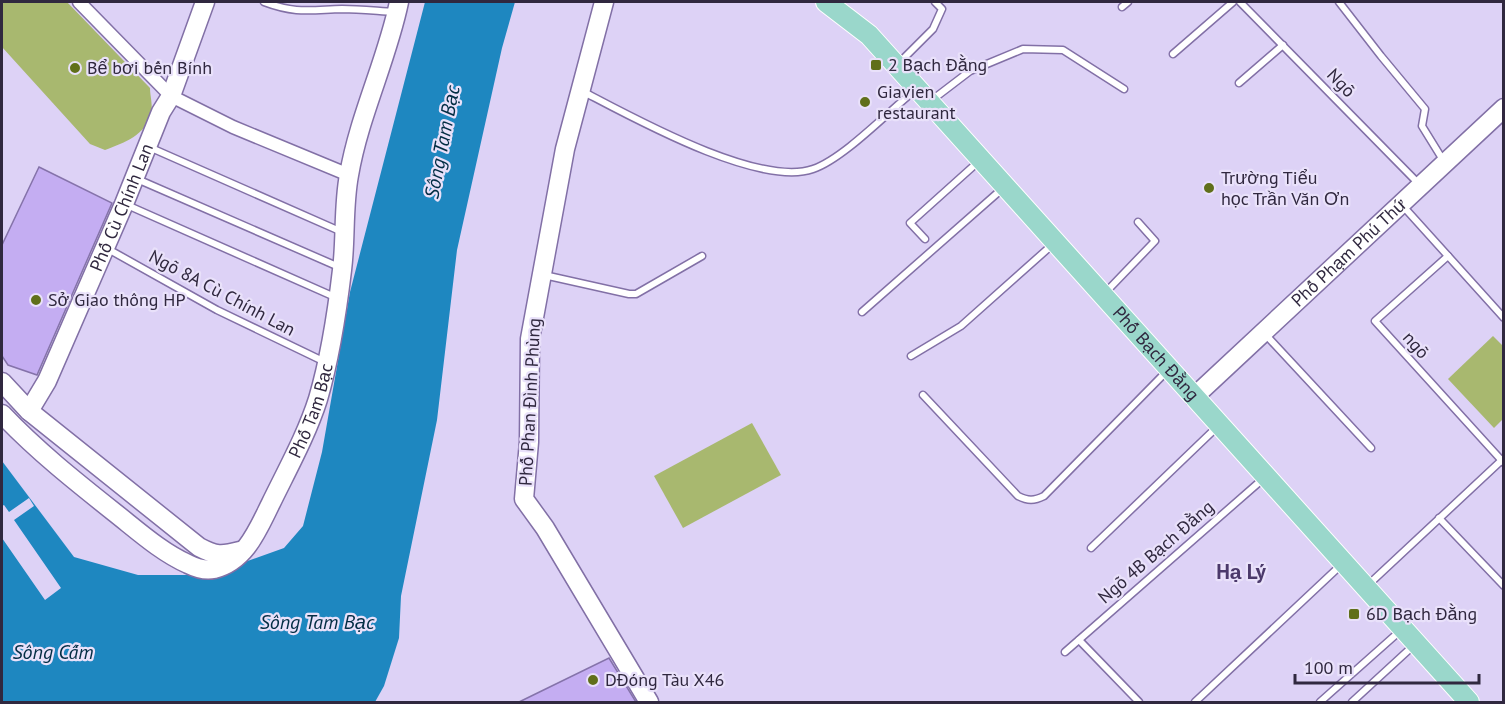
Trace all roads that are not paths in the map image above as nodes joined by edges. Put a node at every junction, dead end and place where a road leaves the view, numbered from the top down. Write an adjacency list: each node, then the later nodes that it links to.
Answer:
1 (79, 2): 21 (street)
2 (205, 2): 21 (street, Phố Cù Chính Lan)
3 (264, 2): 12 (lane)
4 (604, 2): 19 (street, Phố Phan Đình Phùng)
5 (811, 2): 11 (main road, Phố Bạch Đằng)
6 (935, 2): 16 (lane)
7 (1128, 2): 13 (lane)
8 (1233, 2): 15 (lane)
9 (1240, 2): 14 (lane, Ngõ)
10 (1339, 2): 25 (lane)
11 (832, 4): 16 (main road, Phố Bạch Đằng)
12 (398, 7): 26 (street, Phố Tam Bạc)
13 (1122, 7)
14 (1283, 45): 17 (lane); 29 (lane, Ngõ)
15 (1173, 54)
16 (896, 65): 20 (main road, Phố Bạch Đằng)
17 (1239, 83)
18 (1124, 89): 20 (lane)
19 (581, 90): 20 (lane); 40 (street, Phố Phan Đình Phùng)
20 (923, 95): 24 (main road, Phố Bạch Đằng)
21 (171, 96): 23 (street, Phố Cù Chính Lan); 26 (street)
22 (1503, 108): 25 (street, Phố Phạm Phú Thứ)
23 (147, 146): 27 (street, Phố Cù Chính Lan); 33 (lane)
24 (981, 159): 28 (main road, Phố Bạch Đằng); 34 (lane)
25 (1445, 163): 29 (street, Phố Phạm Phú Thứ)
26 (349, 175): 33 (street, Phố Tam Bạc)
27 (135, 178): 30 (street, Phố Cù Chính Lan); 39 (lane)
28 (1005, 186): 35 (main road, Phố Bạch Đằng); 43 (lane)
29 (1421, 186): 31 (street, Phố Phạm Phú Thứ)
30 (124, 204): 36 (street, Phố Cù Chính Lan); 42 (lane)
31 (1401, 204): 38 (lane); 45 (street, Phố Phạm Phú Thứ)
32 (1138, 222): 41 (lane)
33 (343, 232): 39 (street, Phố Tam Bạc)
34 (925, 239)
35 (1055, 242): 41 (main road, Phố Bạch Đằng); 46 (lane)
36 (105, 247): 47 (lane, Ngõ 8A Cù Chính Lan); 52 (street, Phố Cù Chính Lan)
37 (702, 256): 40 (lane)
38 (1448, 256): 44 (lane); 56 (lane, ngõ)
39 (342, 268): 42 (street, Phố Tam Bạc)
40 (542, 275): 68 (street, Phố Phan Đình Phùng)
41 (1103, 296): 48 (main road, Phố Bạch Đằng)
42 (338, 298): 47 (street, Phố Tam Bạc)
43 (862, 312)
44 (1503, 318)
45 (1264, 332): 51 (street, Phố Phạm Phú Thứ); 55 (lane)
46 (911, 356)
47 (327, 363): 60 (street, Phố Tam Bạc)
48 (1169, 369): 50 (lane); 51 (main road, Phố Bạch Đằng)
49 (2, 382): 52 (street)
50 (923, 395)
51 (1194, 397): 54 (main road, Phố Bạch Đằng)
52 (29, 411): 60 (street)
53 (2, 414): 60 (street)
54 (1220, 425): 57 (main road, Phố Bạch Đằng); 59 (lane)
55 (1371, 448)
56 (1503, 461): 58 (lane, ngõ)
57 (1267, 475): 61 (main road, Phố Bạch Đằng); 65 (lane, Ngõ 4B Bạch Đằng)
58 (1439, 518): 62 (lane); 63 (lane, ngõ)
59 (1091, 548)
60 (245, 549)
61 (1344, 562): 63 (main road, Phố Bạch Đằng); 70 (lane)
62 (1503, 586)
63 (1366, 587): 64 (main road, Phố Bạch Đằng)
64 (1403, 628): 66 (main road, Phố Bạch Đằng); 71 (lane)
65 (1079, 640): 67 (lane, Ngõ 4B Bạch Đằng); 69 (lane)
66 (1416, 644): 72 (lane); 73 (main road, Phố Bạch Đằng)
67 (1065, 652)
68 (649, 702)
69 (1139, 702)
70 (1195, 702)
71 (1320, 702)
72 (1352, 702)
73 (1468, 702)

